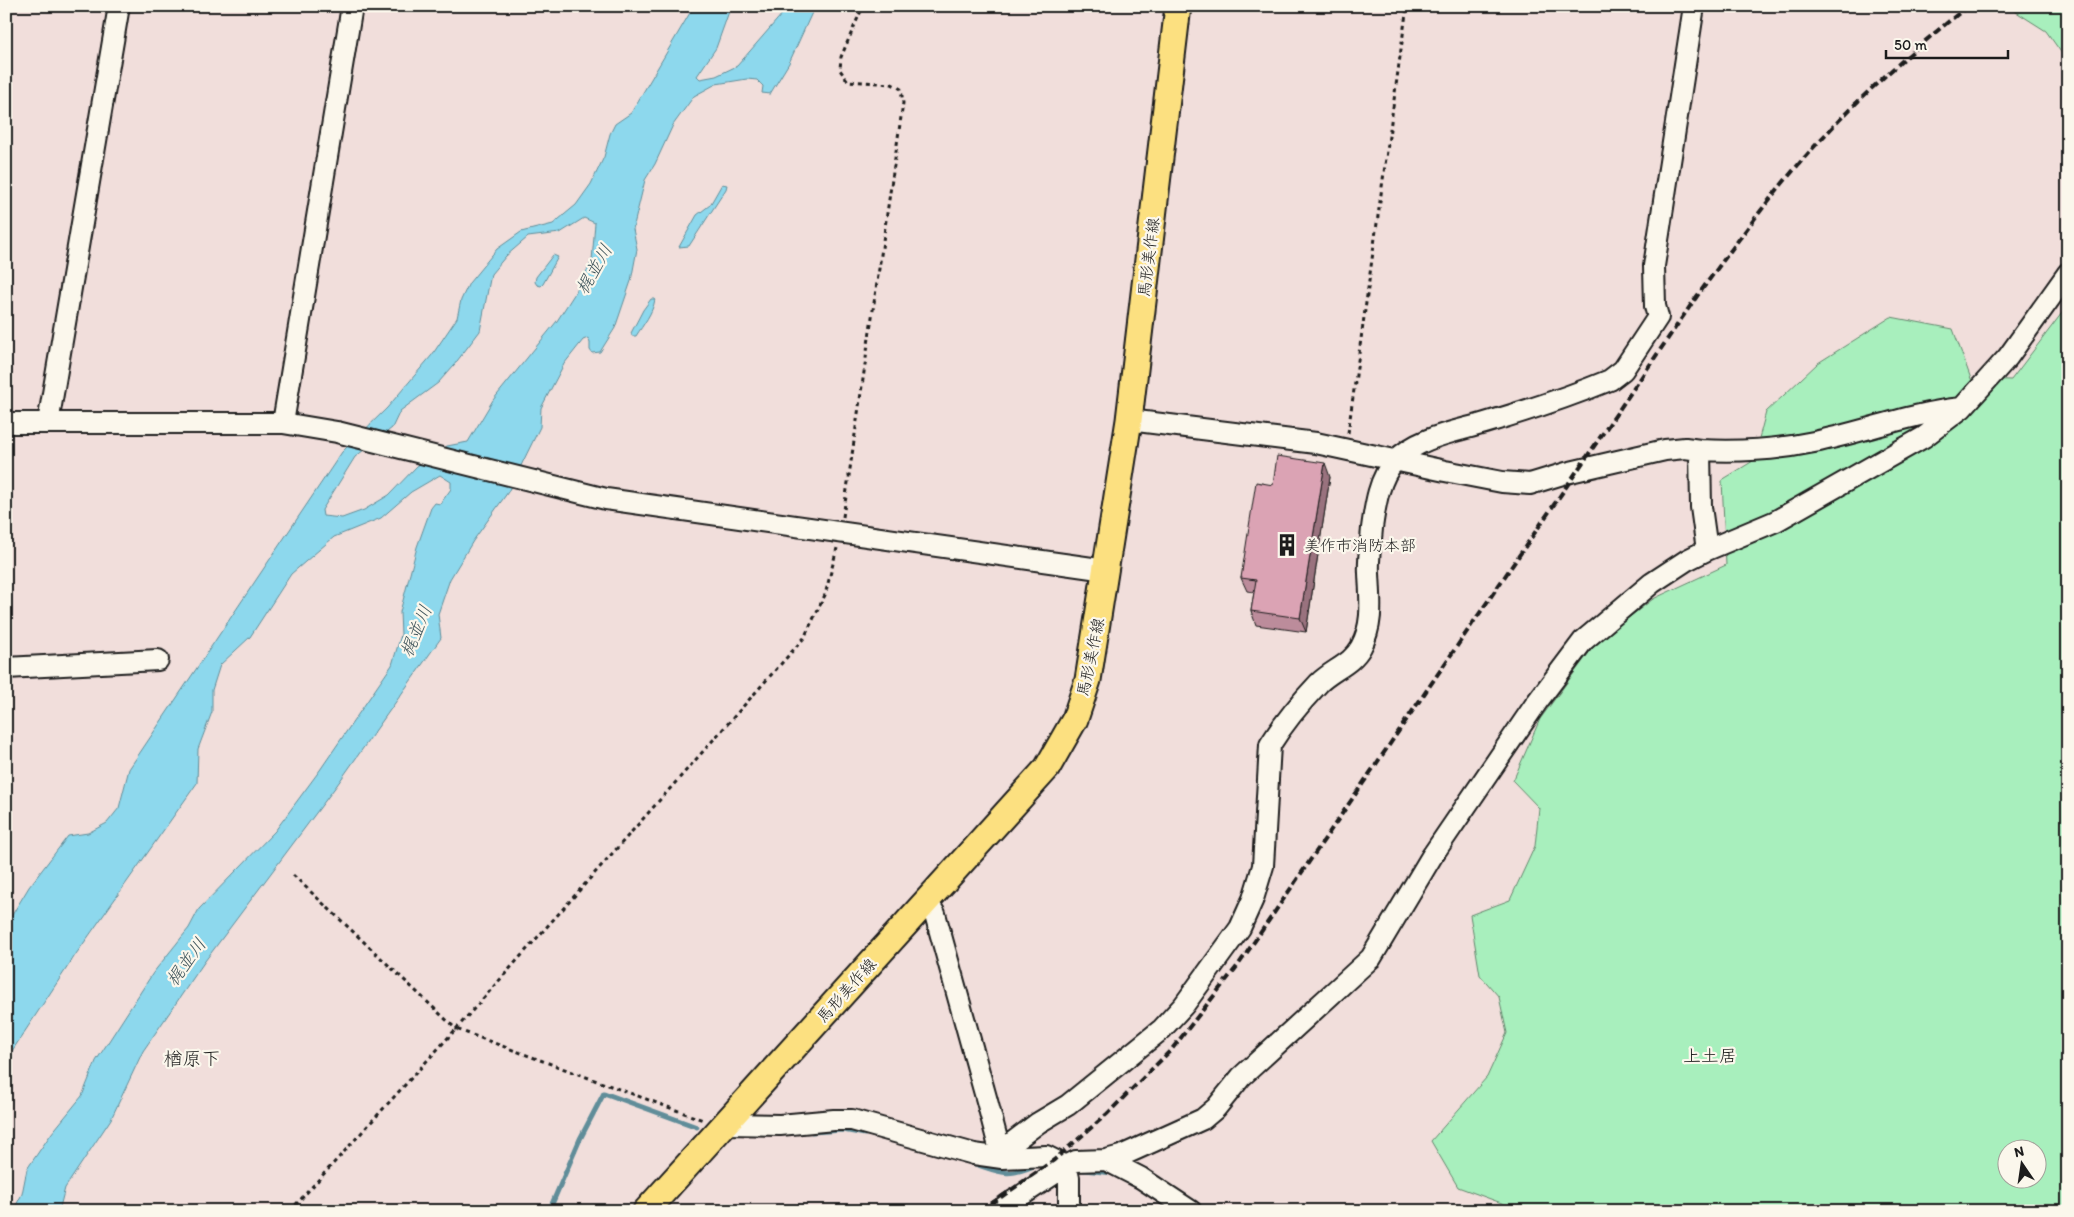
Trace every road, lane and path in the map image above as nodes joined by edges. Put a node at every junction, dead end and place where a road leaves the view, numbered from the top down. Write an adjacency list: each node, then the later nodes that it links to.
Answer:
1 (119, 6): 11 (street)
2 (352, 6): 12 (street)
3 (863, 6): 16 (path)
4 (1178, 6): 9 (main road, 馬形美作線)
5 (1407, 6): 13 (path)
6 (1694, 6): 15 (street)
7 (2068, 274): 8 (street)
8 (1962, 408): 14 (street); 17 (street)
9 (1128, 420): 13 (street); 18 (main road, 馬形美作線)
10 (6, 423): 11 (street)
11 (48, 423): 12 (street)
12 (283, 423): 16 (street)
13 (1346, 448): 15 (street)
14 (1700, 450): 15 (street); 17 (street)
15 (1395, 461): 25 (street)
16 (841, 533): 18 (street); 23 (path)
17 (1707, 550): 26 (street)
18 (1106, 570): 22 (main road, 馬形美作線)
19 (158, 660): 20 (street)
20 (6, 668)
21 (292, 875): 23 (path)
22 (927, 901): 24 (main road, 馬形美作線); 25 (street)
23 (456, 1029): 24 (path); 28 (path)
24 (725, 1124): 25 (street); 29 (main road, 馬形美作線)
25 (1002, 1158): 27 (street)
26 (1106, 1160): 27 (street); 32 (street)
27 (1066, 1166): 30 (street); 31 (street)
28 (290, 1211)
29 (646, 1211)
30 (998, 1211)
31 (1069, 1211)
32 (1191, 1211)

